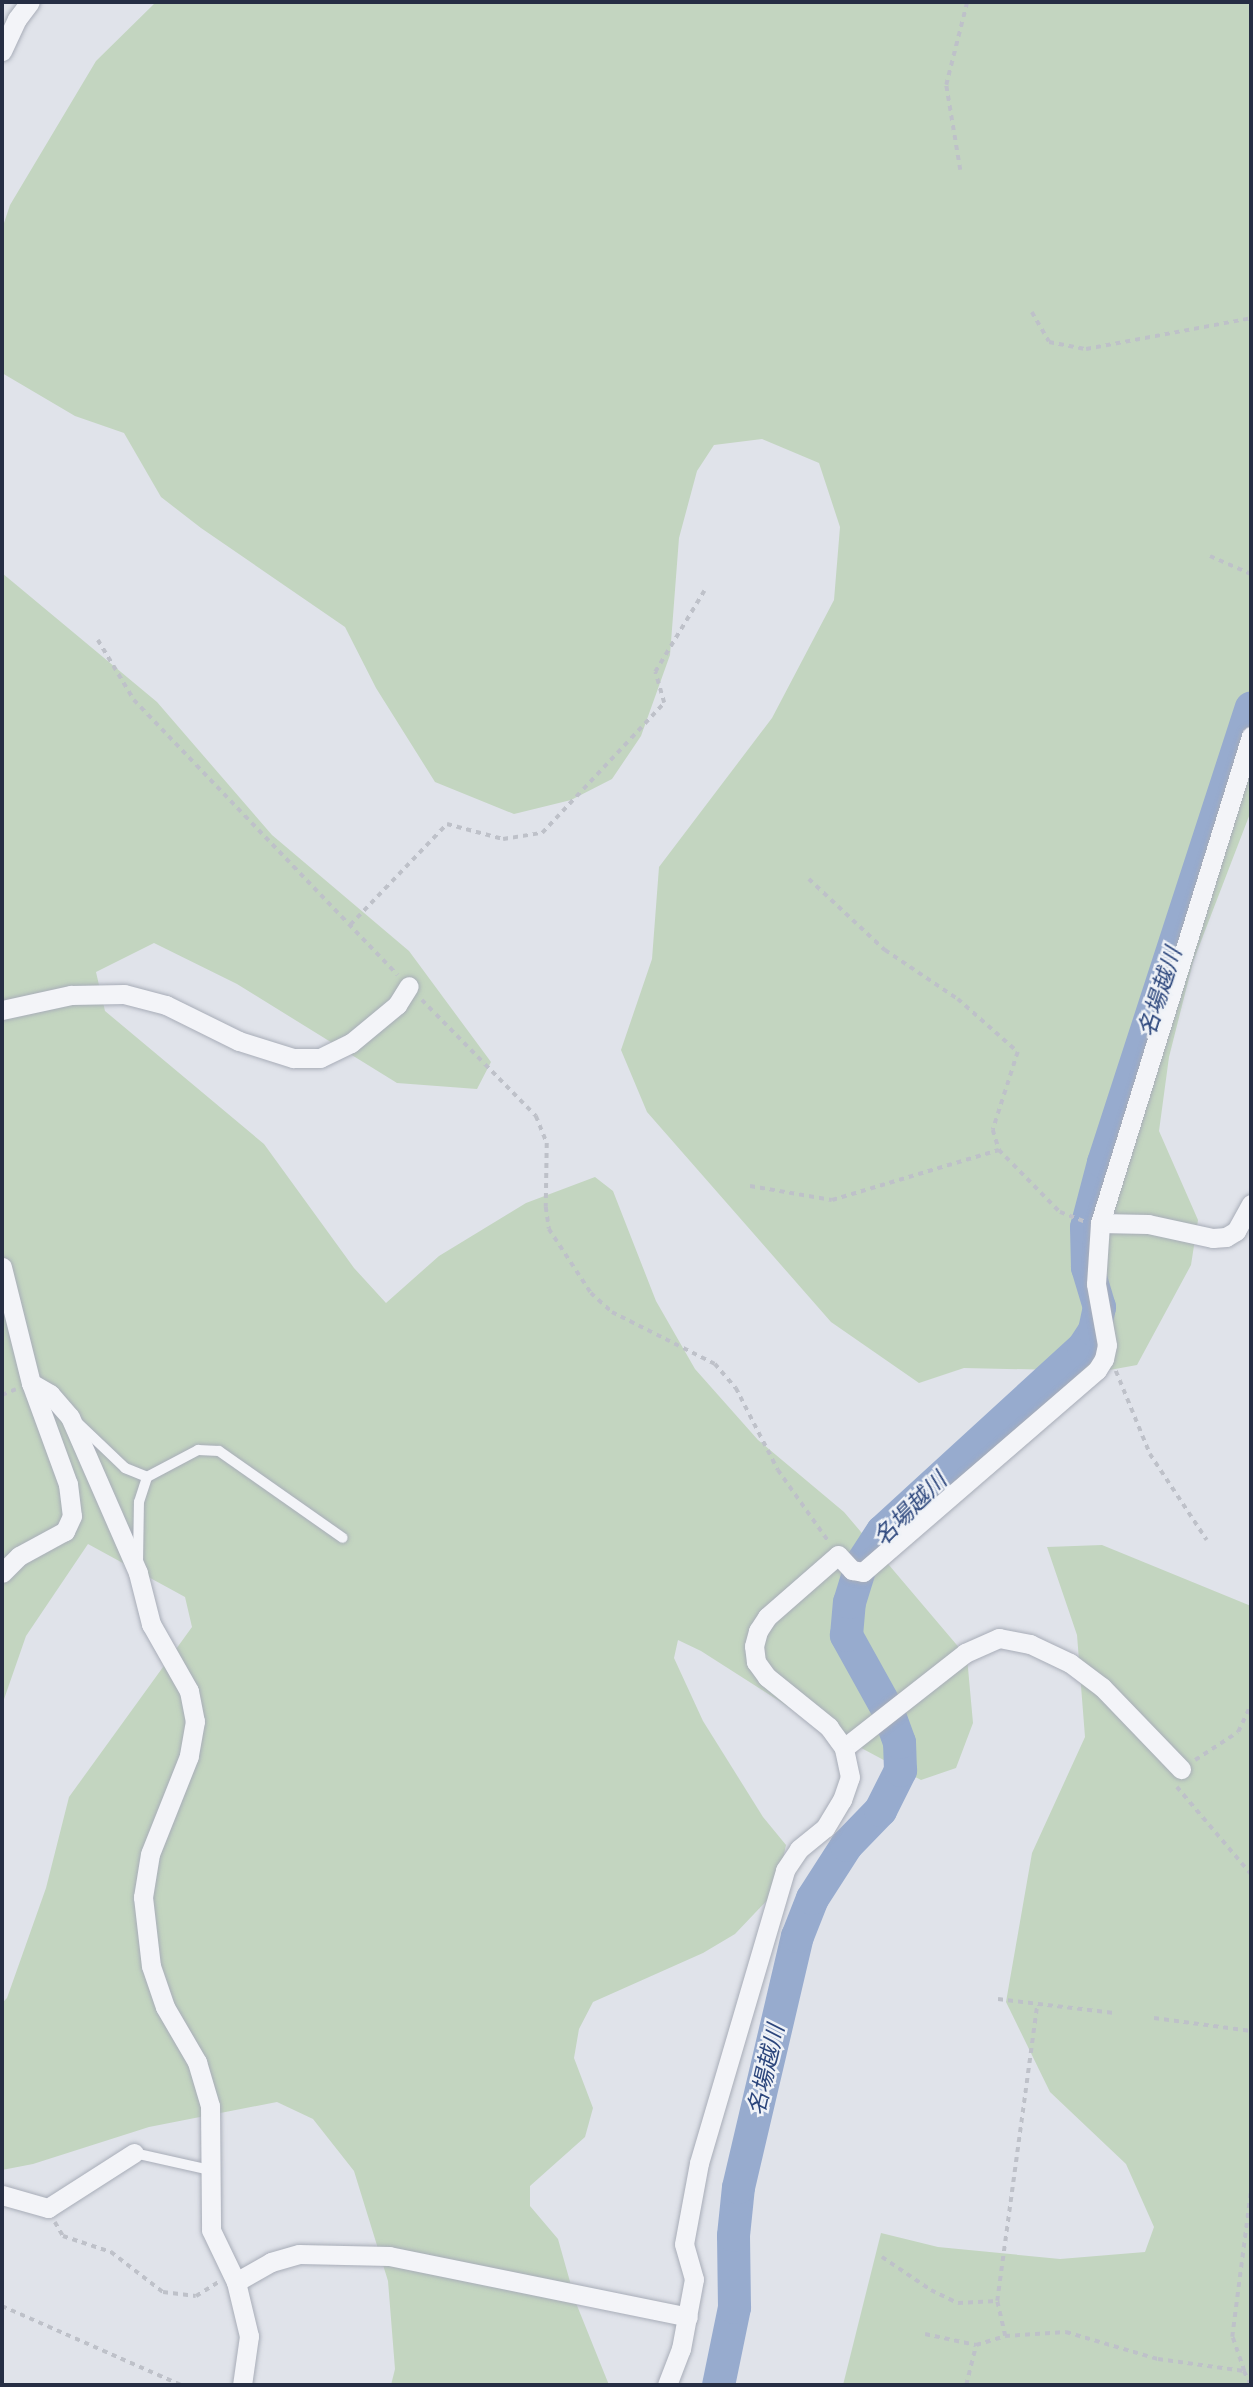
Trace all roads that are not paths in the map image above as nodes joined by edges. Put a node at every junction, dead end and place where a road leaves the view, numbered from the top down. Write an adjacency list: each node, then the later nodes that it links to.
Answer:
1 (30, 2): 2 (street)
2 (2, 51)
3 (1251, 736): 7 (street)
4 (409, 986): 5 (street)
5 (2, 1010)
6 (1251, 1204): 7 (street)
7 (1100, 1223): 15 (street)
8 (2, 1267): 9 (street)
9 (31, 1383): 10 (street); 13 (street)
10 (71, 1417): 11 (lane); 14 (street)
11 (147, 1477): 12 (lane); 14 (lane)
12 (343, 1538)
13 (2, 1573)
14 (138, 1573): 18 (street)
15 (845, 1748): 16 (street); 21 (street)
16 (1181, 1769)
17 (134, 2153): 18 (lane); 19 (street)
18 (210, 2171): 20 (street)
19 (2, 2194)
20 (236, 2282): 21 (street); 22 (street)
21 (688, 2317): 23 (street)
22 (242, 2385)
23 (667, 2385)

